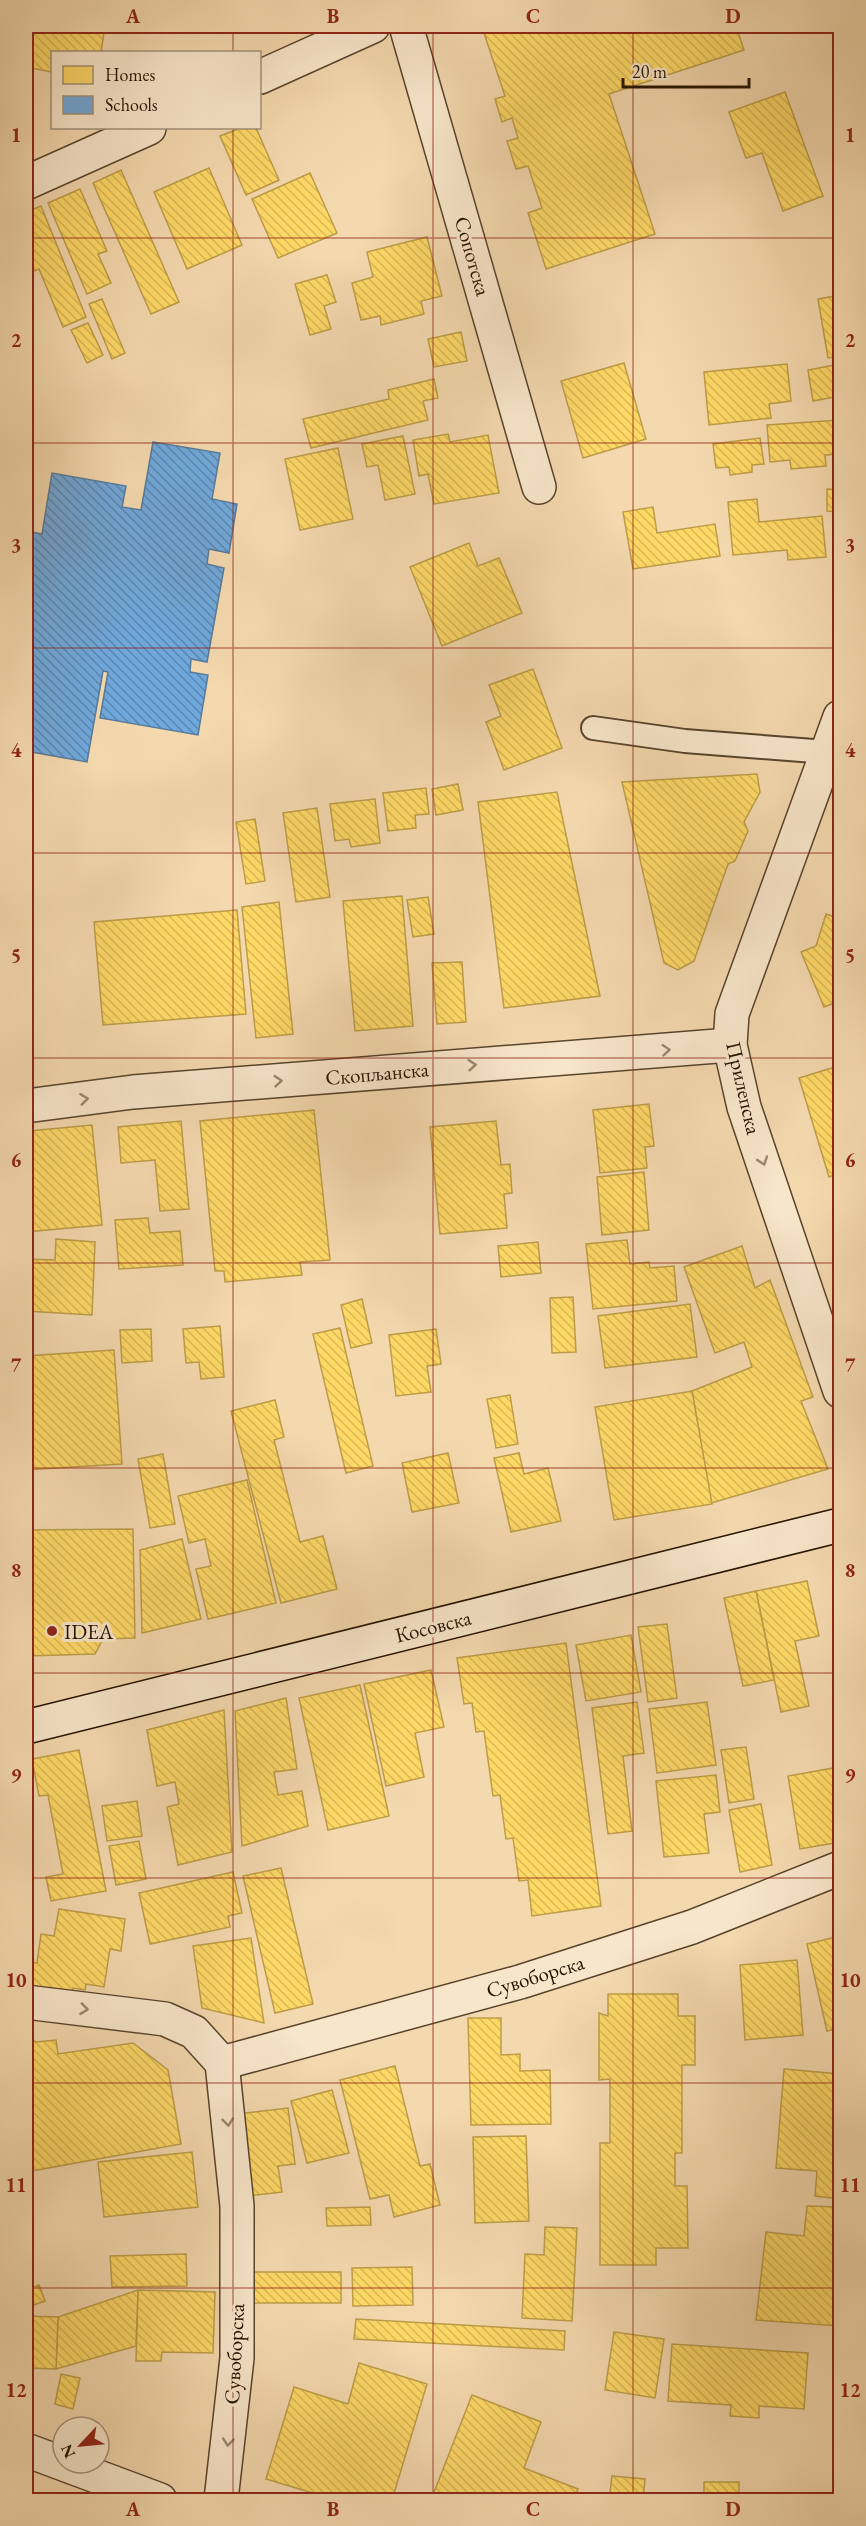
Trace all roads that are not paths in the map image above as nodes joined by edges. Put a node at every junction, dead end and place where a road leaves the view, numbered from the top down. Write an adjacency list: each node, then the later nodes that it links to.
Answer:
1 (373, 26): 3 (street)
2 (406, 26): 6 (street, Сопотска)
3 (261, 77)
4 (147, 129): 5 (street)
5 (26, 183)
6 (539, 487)
7 (840, 717): 9 (street, Прилепска)
8 (593, 728): 9 (lane)
9 (827, 752): 10 (street, Прилепска)
10 (730, 1045): 11 (street, Скопљанска, one-way to 10); 12 (street, Прилепска, one-way to 12)
11 (26, 1106)
12 (840, 1391)
13 (840, 1525): 14 (street, Косовска)
14 (26, 1727)
15 (840, 1869): 17 (street, Сувоборска)
16 (26, 2002): 17 (street, one-way to 17)
17 (222, 2063): 20 (street, Сувоборска, one-way to 20)
18 (26, 2450): 19 (street)
19 (160, 2500)
20 (221, 2500)

